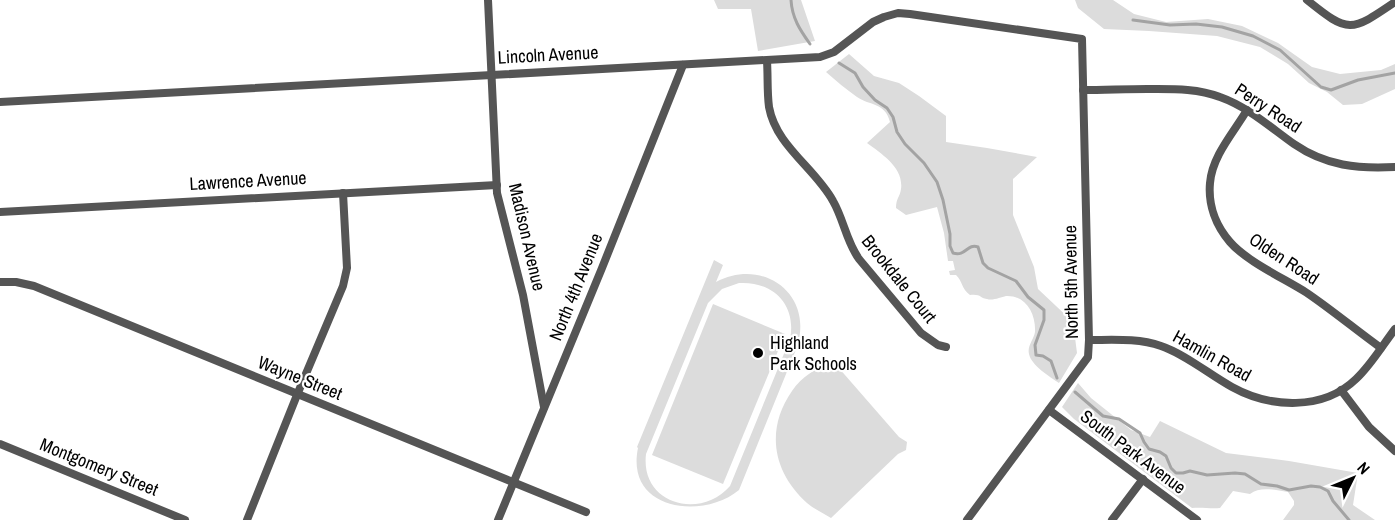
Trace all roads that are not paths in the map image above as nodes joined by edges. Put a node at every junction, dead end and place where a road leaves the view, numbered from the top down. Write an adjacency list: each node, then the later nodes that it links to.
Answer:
1 (488, 0): 7 (street, Madison Avenue)
2 (1307, 0): 3 (street)
3 (1395, 2)
4 (1082, 39): 5 (street, Lincoln Avenue); 8 (street, North 5th Avenue)
5 (767, 61): 6 (street, Lincoln Avenue); 18 (street, Brookdale Court)
6 (683, 65): 7 (street, Lincoln Avenue); 22 (street, North 4th Avenue)
7 (491, 74): 9 (street, Lincoln Avenue); 12 (street, Madison Avenue)
8 (1083, 90): 10 (street, Perry Road); 17 (street, North 5th Avenue)
9 (0, 102)
10 (1247, 110): 11 (street, Perry Road); 19 (street, Olden Road)
11 (1395, 166)
12 (497, 185): 13 (street, Lawrence Avenue); 22 (street, Madison Avenue)
13 (343, 193): 14 (street, Lawrence Avenue); 21 (street)
14 (0, 212)
15 (0, 282): 21 (street, Wayne Street)
16 (1395, 329): 19 (street, Hamlin Road)
17 (1089, 340): 20 (street, Hamlin Road); 23 (street, North 5th Avenue)
18 (946, 347)
19 (1381, 348): 20 (street, Hamlin Road)
20 (1341, 390): 25 (street)
21 (297, 395): 27 (street, Wayne Street); 30 (street)
22 (544, 408): 27 (street, North 4th Avenue)
23 (1049, 410): 26 (street, South Park Avenue); 32 (street, North 5th Avenue)
24 (0, 444): 29 (street, Montgomery Street)
25 (1395, 451)
26 (1143, 479): 33 (street); 34 (street, South Park Avenue)
27 (513, 482): 28 (street, Wayne Street); 31 (street, North 4th Avenue)
28 (586, 512)
29 (185, 520)
30 (248, 520)
31 (498, 520)
32 (967, 520)
33 (1112, 520)
34 (1197, 520)

